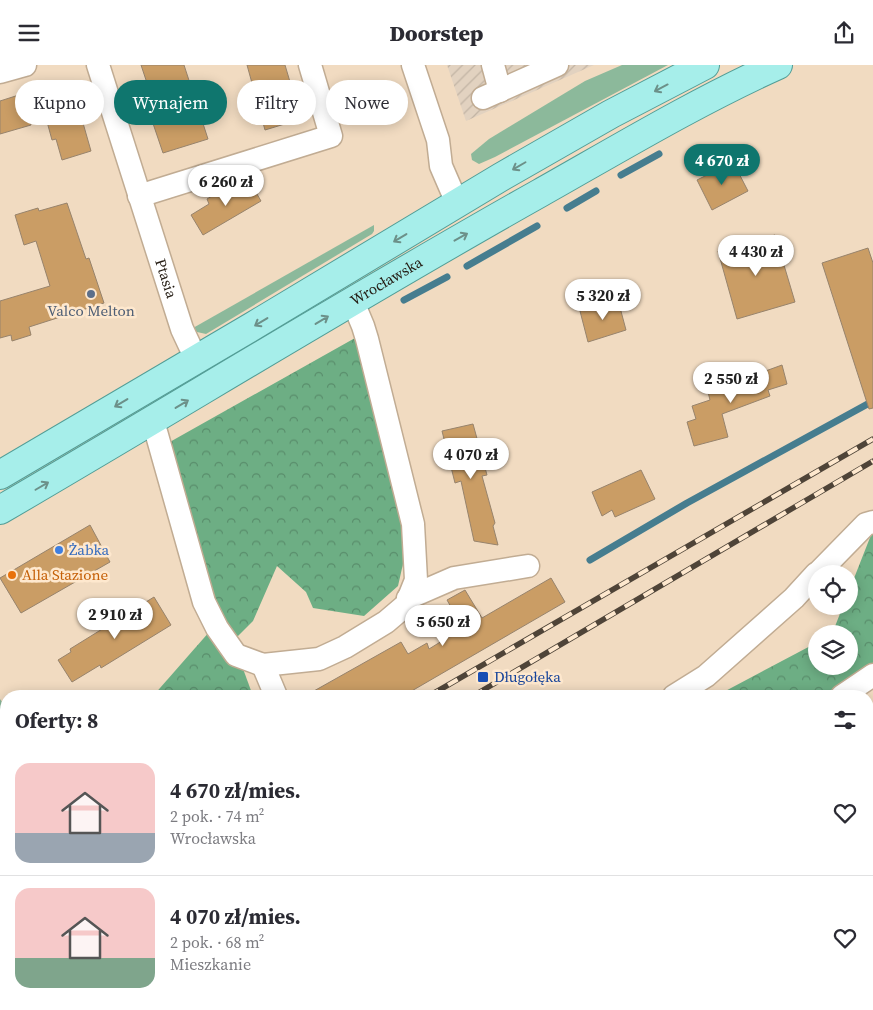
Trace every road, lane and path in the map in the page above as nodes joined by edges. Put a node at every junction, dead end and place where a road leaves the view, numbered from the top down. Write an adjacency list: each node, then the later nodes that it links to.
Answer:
1 (25, 65): 9 (street)
2 (98, 65): 10 (street, Ptasia)
3 (310, 65): 10 (street)
4 (413, 65): 11 (street)
5 (493, 65): 6 (street)
6 (557, 65)
7 (705, 65): 11 (main road, Wrocławska, one-way to 11)
8 (778, 65): 12 (main road, Wrocławska, one-way to 8)
9 (0, 72)
10 (139, 196): 13 (street, Ptasia)
11 (457, 203): 13 (main road, Wrocławska, one-way to 13)
12 (353, 302): 14 (main road, Wrocławska, one-way to 12); 21 (street)
13 (196, 359): 15 (main road, Wrocławska, one-way to 15)
14 (153, 421): 16 (main road, Wrocławska, one-way to 14); 22 (street)
15 (0, 475)
16 (0, 510)
17 (873, 521): 18 (street)
18 (826, 565)
19 (528, 566): 21 (street)
20 (808, 583): 25 (street)
21 (408, 598): 22 (street)
22 (263, 665): 24 (street)
23 (873, 675): 26 (street)
24 (273, 690)
25 (684, 690)
26 (851, 690)

